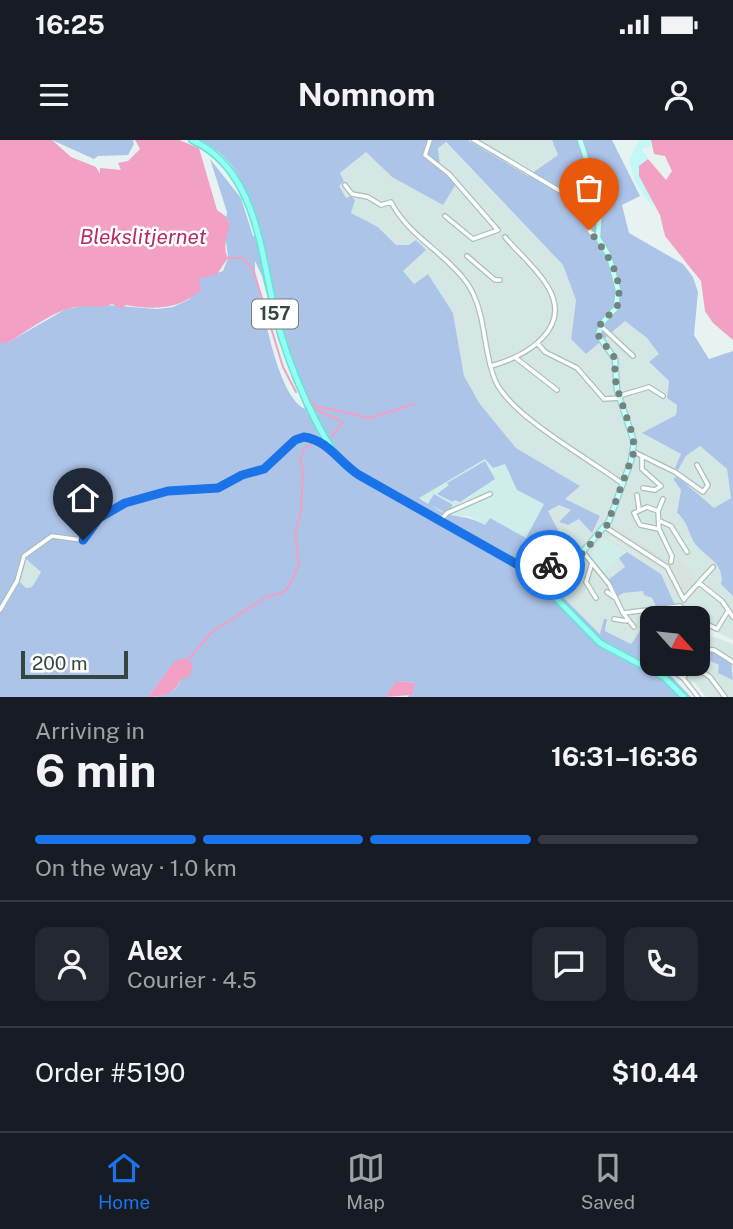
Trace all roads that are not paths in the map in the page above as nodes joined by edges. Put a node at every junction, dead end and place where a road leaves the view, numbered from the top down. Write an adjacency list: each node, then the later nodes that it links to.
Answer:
1 (192, 140): 19 (main road, 157)
2 (430, 140): 6 (street)
3 (474, 140): 7 (street)
4 (580, 140): 7 (main road)
5 (345, 185): 15 (street)
6 (445, 216)
7 (597, 236): 11 (main road)
8 (505, 237): 12 (street)
9 (467, 256): 10 (street)
10 (500, 280)
11 (600, 325): 13 (street); 18 (main road)
12 (538, 344): 14 (street); 18 (street)
13 (633, 356)
14 (516, 358): 15 (street); 16 (street)
15 (491, 366): 23 (street)
16 (557, 390)
17 (663, 396): 18 (street)
18 (619, 397): 20 (main road)
19 (329, 447): 32 (main road, 157); 51 (street)
20 (634, 452): 21 (street); 23 (main road)
21 (642, 456): 22 (street); 25 (street)
22 (696, 466)
23 (623, 484): 34 (main road)
24 (643, 488): 25 (street)
25 (660, 488): 26 (street)
26 (665, 491)
27 (490, 494): 32 (street)
28 (637, 495): 30 (street)
29 (663, 499): 31 (street)
30 (639, 509): 31 (street); 35 (street)
31 (658, 511): 33 (street)
32 (441, 520): 43 (main road, 157)
33 (660, 521): 35 (street); 37 (street)
34 (605, 527): 36 (main road); 49 (street)
35 (659, 529): 38 (street)
36 (583, 552): 39 (street); 41 (main road)
37 (687, 552)
38 (671, 562)
39 (592, 563): 47 (street); 48 (street)
40 (541, 565): 41 (main road); 43 (main road); 44 (main road)
41 (549, 565): 43 (main road)
42 (713, 567): 45 (street)
43 (523, 568): 44 (main road, 157)
44 (536, 578): 65 (main road, 157)
45 (699, 583): 49 (street); 53 (street)
46 (607, 592): 48 (street)
47 (596, 598)
48 (616, 598): 54 (street)
49 (684, 600): 50 (street)
50 (680, 606)
51 (0, 610)
52 (640, 611): 54 (street)
53 (728, 611): 55 (street); 58 (street)
54 (623, 613): 57 (street)
55 (733, 617)
56 (614, 619): 57 (street)
57 (626, 621): 59 (street)
58 (710, 626)
59 (634, 627)
60 (710, 650): 61 (street)
61 (733, 662)
62 (680, 676): 64 (street)
63 (708, 676): 67 (street)
64 (683, 678): 66 (street)
65 (684, 697)
66 (698, 697)
67 (725, 697)

